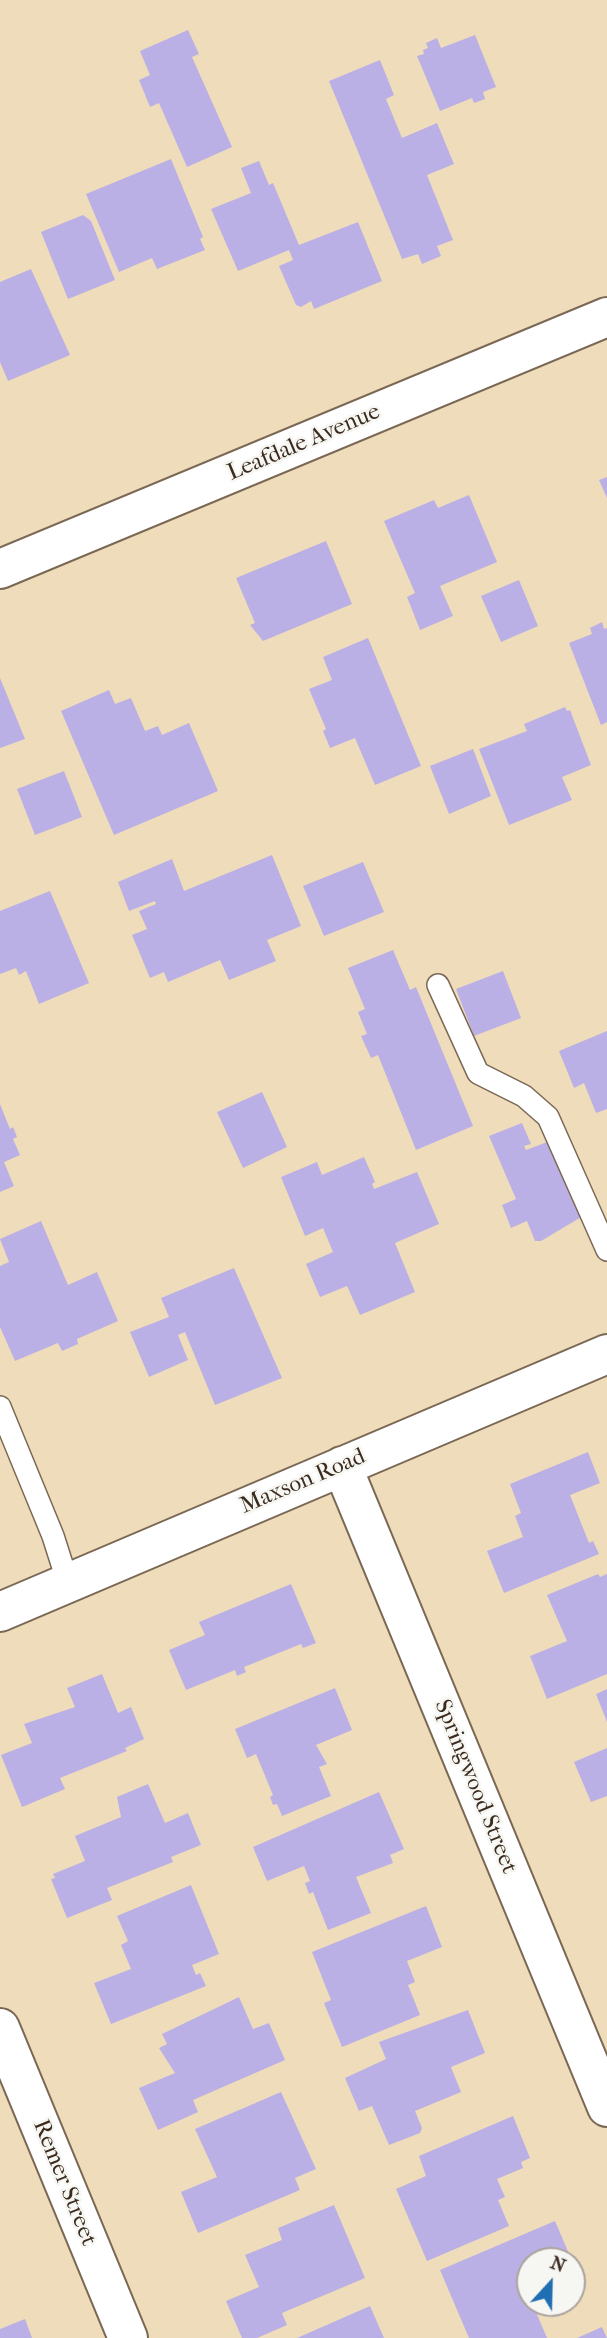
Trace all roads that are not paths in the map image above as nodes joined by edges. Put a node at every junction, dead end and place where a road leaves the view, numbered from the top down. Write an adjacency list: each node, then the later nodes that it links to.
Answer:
1 (607, 317): 2 (street, Leafdale Avenue)
2 (0, 569)
3 (438, 985): 4 (lane)
4 (607, 1250)
5 (607, 1354): 7 (street, Maxson Road)
6 (0, 1406): 8 (lane)
7 (342, 1466): 8 (street, Maxson Road); 11 (street, Springwood Street)
8 (68, 1583): 9 (street, Maxson Road)
9 (0, 1612)
10 (0, 2028): 12 (street, Remer Street)
11 (607, 2107)
12 (128, 2338)

